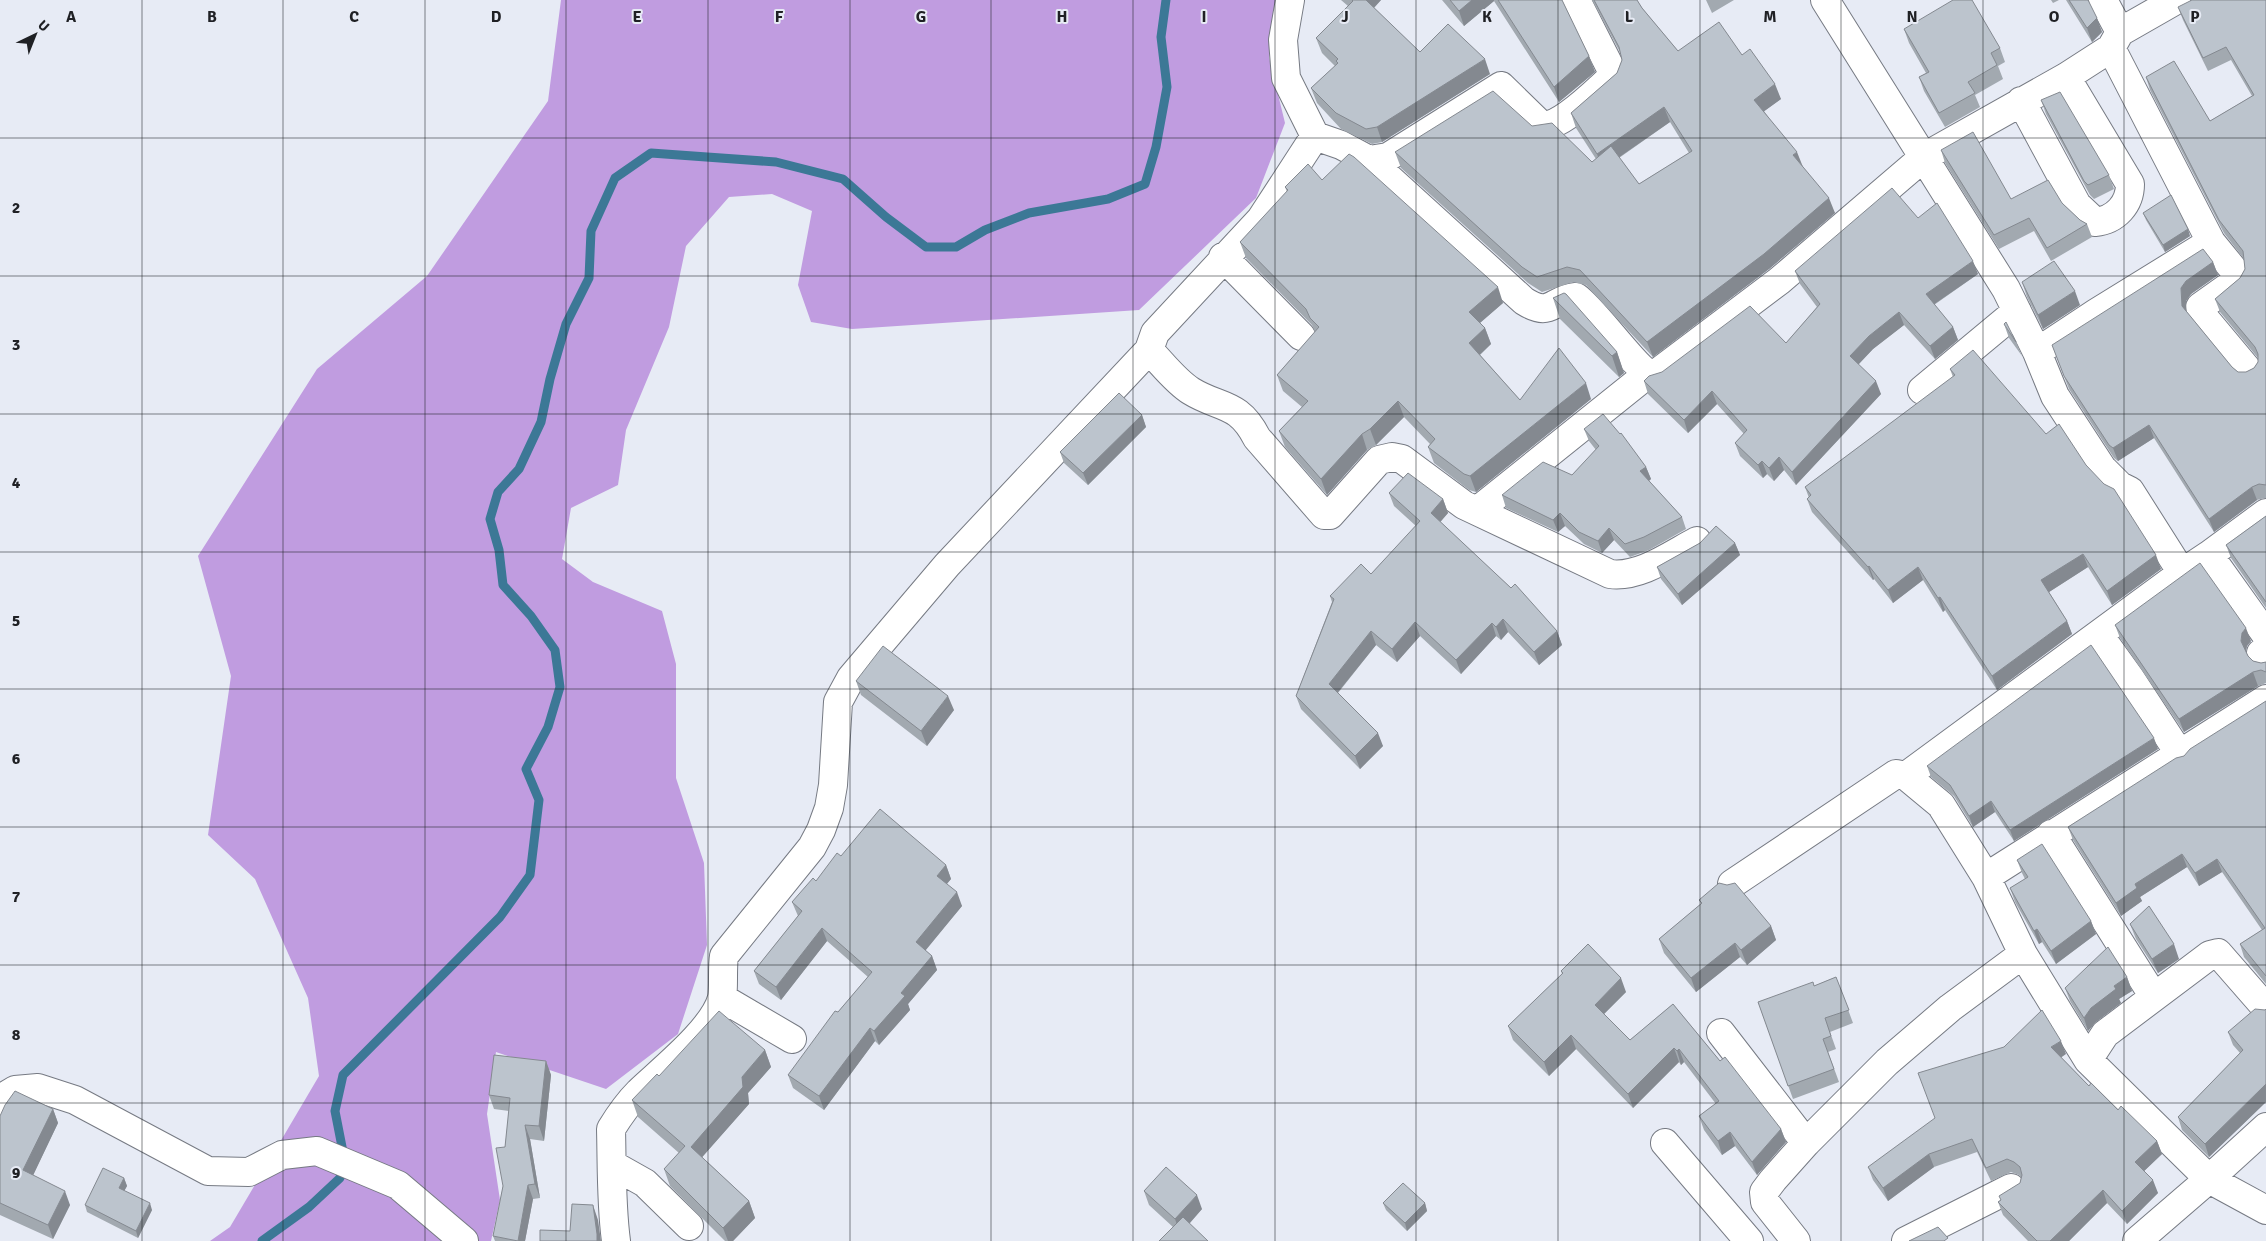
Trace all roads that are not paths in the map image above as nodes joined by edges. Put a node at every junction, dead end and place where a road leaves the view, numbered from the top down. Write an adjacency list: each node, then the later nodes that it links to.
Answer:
1 (1290, 0): 9 (street)
2 (1576, 0): 11 (street)
3 (1825, 0): 10 (street)
4 (2103, 0): 6 (street)
5 (2176, 0): 6 (street)
6 (2115, 40): 7 (street); 12 (street)
7 (2066, 77): 8 (street); 8 (street)
8 (2021, 101): 10 (street)
9 (1315, 136): 11 (street); 13 (street)
10 (1924, 157): 14 (street); 19 (street)
11 (1369, 160): 19 (street)
12 (2211, 242): 17 (street); 18 (street)
13 (1224, 257): 15 (street); 16 (street)
14 (2018, 311): 17 (street); 20 (street)
15 (1300, 336)
16 (1150, 350): 21 (street); 38 (street)
17 (2038, 352): 25 (street)
18 (2248, 370)
19 (1649, 374): 21 (street)
20 (1922, 390)
21 (1478, 511): 23 (street)
22 (2266, 513): 24 (street)
23 (1697, 540)
24 (2209, 555): 25 (street); 27 (street)
25 (2182, 573): 26 (street)
26 (2100, 635): 31 (street); 32 (street)
27 (2266, 635)
28 (2266, 650): 29 (street)
29 (2266, 661)
30 (2266, 699): 31 (street)
31 (2180, 756): 33 (street)
32 (1906, 776): 34 (street); 35 (street)
33 (2051, 834): 34 (street); 37 (street)
34 (1986, 877): 36 (street)
35 (1732, 884)
36 (2023, 954): 42 (street); 46 (street)
37 (2154, 997): 39 (street); 42 (street)
38 (722, 998): 41 (street); 47 (street)
39 (2266, 1008)
40 (1721, 1033): 46 (street)
41 (792, 1038)
42 (2088, 1060): 48 (street)
43 (0, 1108): 53 (street)
44 (2266, 1127): 48 (street)
45 (1665, 1143): 55 (street)
46 (1806, 1143): 52 (street)
47 (613, 1164): 51 (street); 54 (street)
48 (2209, 1179): 50 (street); 58 (street)
49 (2011, 1188): 57 (street)
50 (2266, 1210)
51 (689, 1226)
52 (1789, 1232): 56 (street)
53 (464, 1241)
54 (616, 1241)
55 (1750, 1241)
56 (1762, 1241)
57 (1906, 1241)
58 (2137, 1241)

